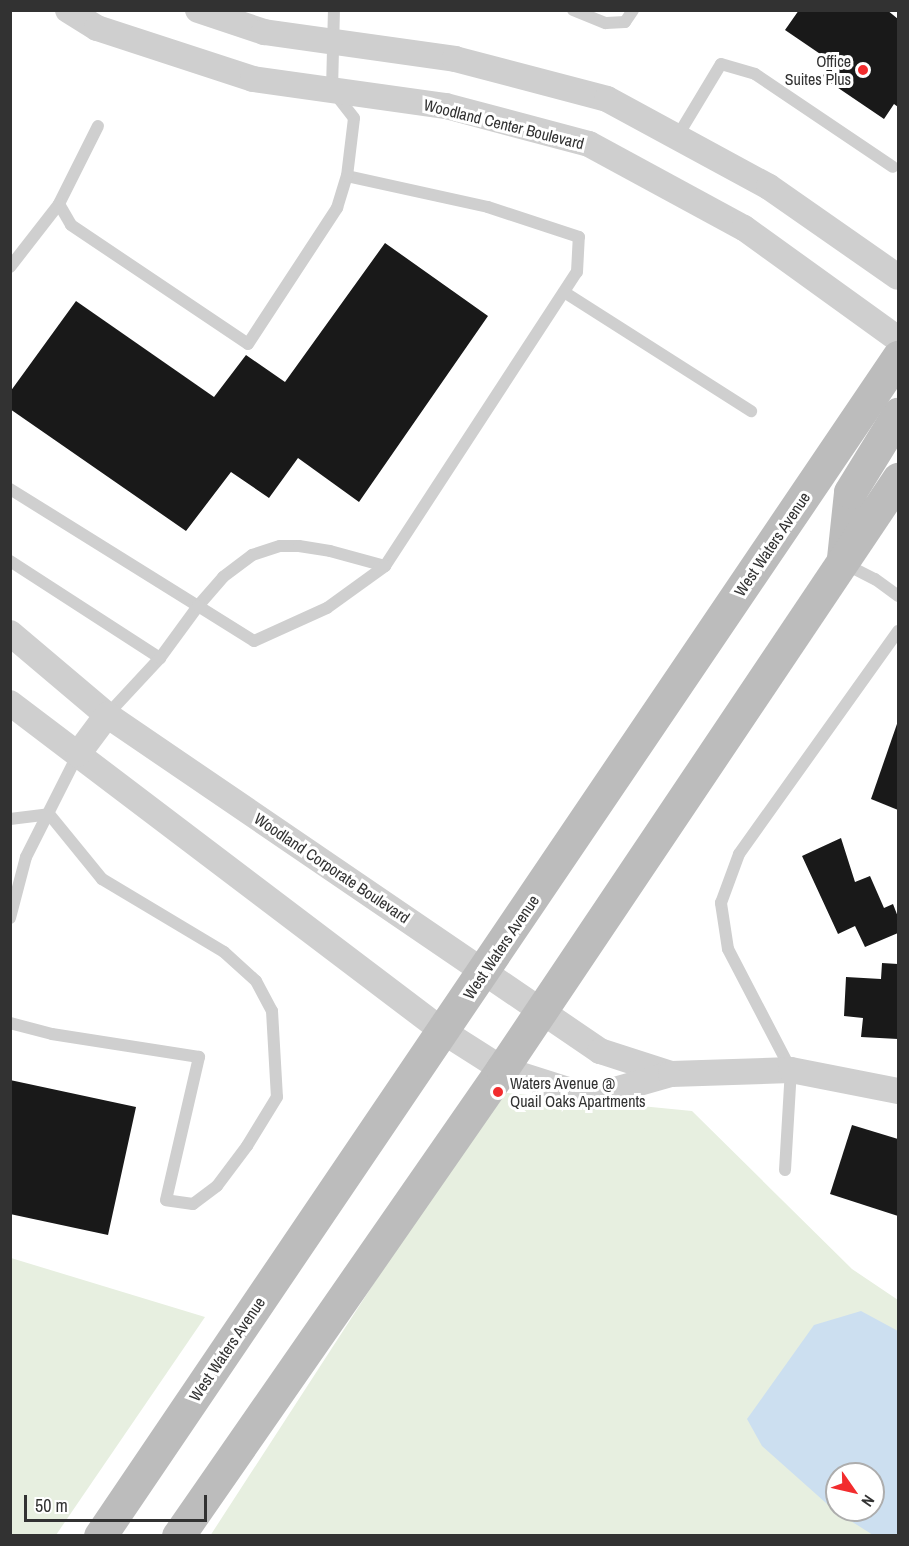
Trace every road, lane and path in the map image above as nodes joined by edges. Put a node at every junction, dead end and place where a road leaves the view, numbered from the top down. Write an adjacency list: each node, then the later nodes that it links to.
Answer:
1 (68, 10): 7 (street, Woodland Center Boulevard)
2 (198, 10): 6 (street)
3 (334, 10): 6 (lane)
4 (573, 10): 5 (lane)
5 (633, 10)
6 (335, 42): 7 (lane); 9 (street)
7 (332, 90): 11 (lane); 16 (street, Woodland Center Boulevard)
8 (98, 126): 12 (lane)
9 (677, 137): 10 (lane); 14 (street)
10 (892, 167)
11 (347, 176): 12 (lane); 15 (lane)
12 (59, 204): 13 (lane)
13 (10, 267)
14 (898, 277)
15 (564, 292): 18 (lane); 24 (lane)
16 (898, 339)
17 (898, 357): 36 (main road, West Waters Avenue)
18 (751, 411)
19 (898, 414): 23 (main road)
20 (898, 479): 23 (main road)
21 (10, 489): 26 (lane)
22 (10, 561): 29 (lane)
23 (842, 562): 25 (lane); 37 (main road)
24 (385, 566): 26 (lane); 26 (lane)
25 (898, 596)
26 (198, 606): 29 (lane)
27 (898, 631): 41 (lane)
28 (10, 633): 31 (street, Woodland Corporate Boulevard)
29 (160, 658): 31 (lane)
30 (10, 703): 32 (street)
31 (107, 715): 32 (street); 36 (street, Woodland Corporate Boulevard)
32 (78, 754): 33 (lane); 39 (street)
33 (49, 814): 34 (lane); 35 (lane); 38 (lane)
34 (10, 819)
35 (10, 918)
36 (484, 972): 37 (street, Woodland Corporate Boulevard); 39 (main road, West Waters Avenue)
37 (541, 1011): 40 (main road); 42 (street, Woodland Corporate Boulevard)
38 (10, 1023)
39 (444, 1032): 40 (street); 45 (main road, West Waters Avenue)
40 (502, 1069): 42 (street); 46 (main road)
41 (791, 1070): 42 (street); 43 (street); 44 (lane)
42 (671, 1074)
43 (898, 1091)
44 (785, 1170)
45 (100, 1536)
46 (178, 1536)

